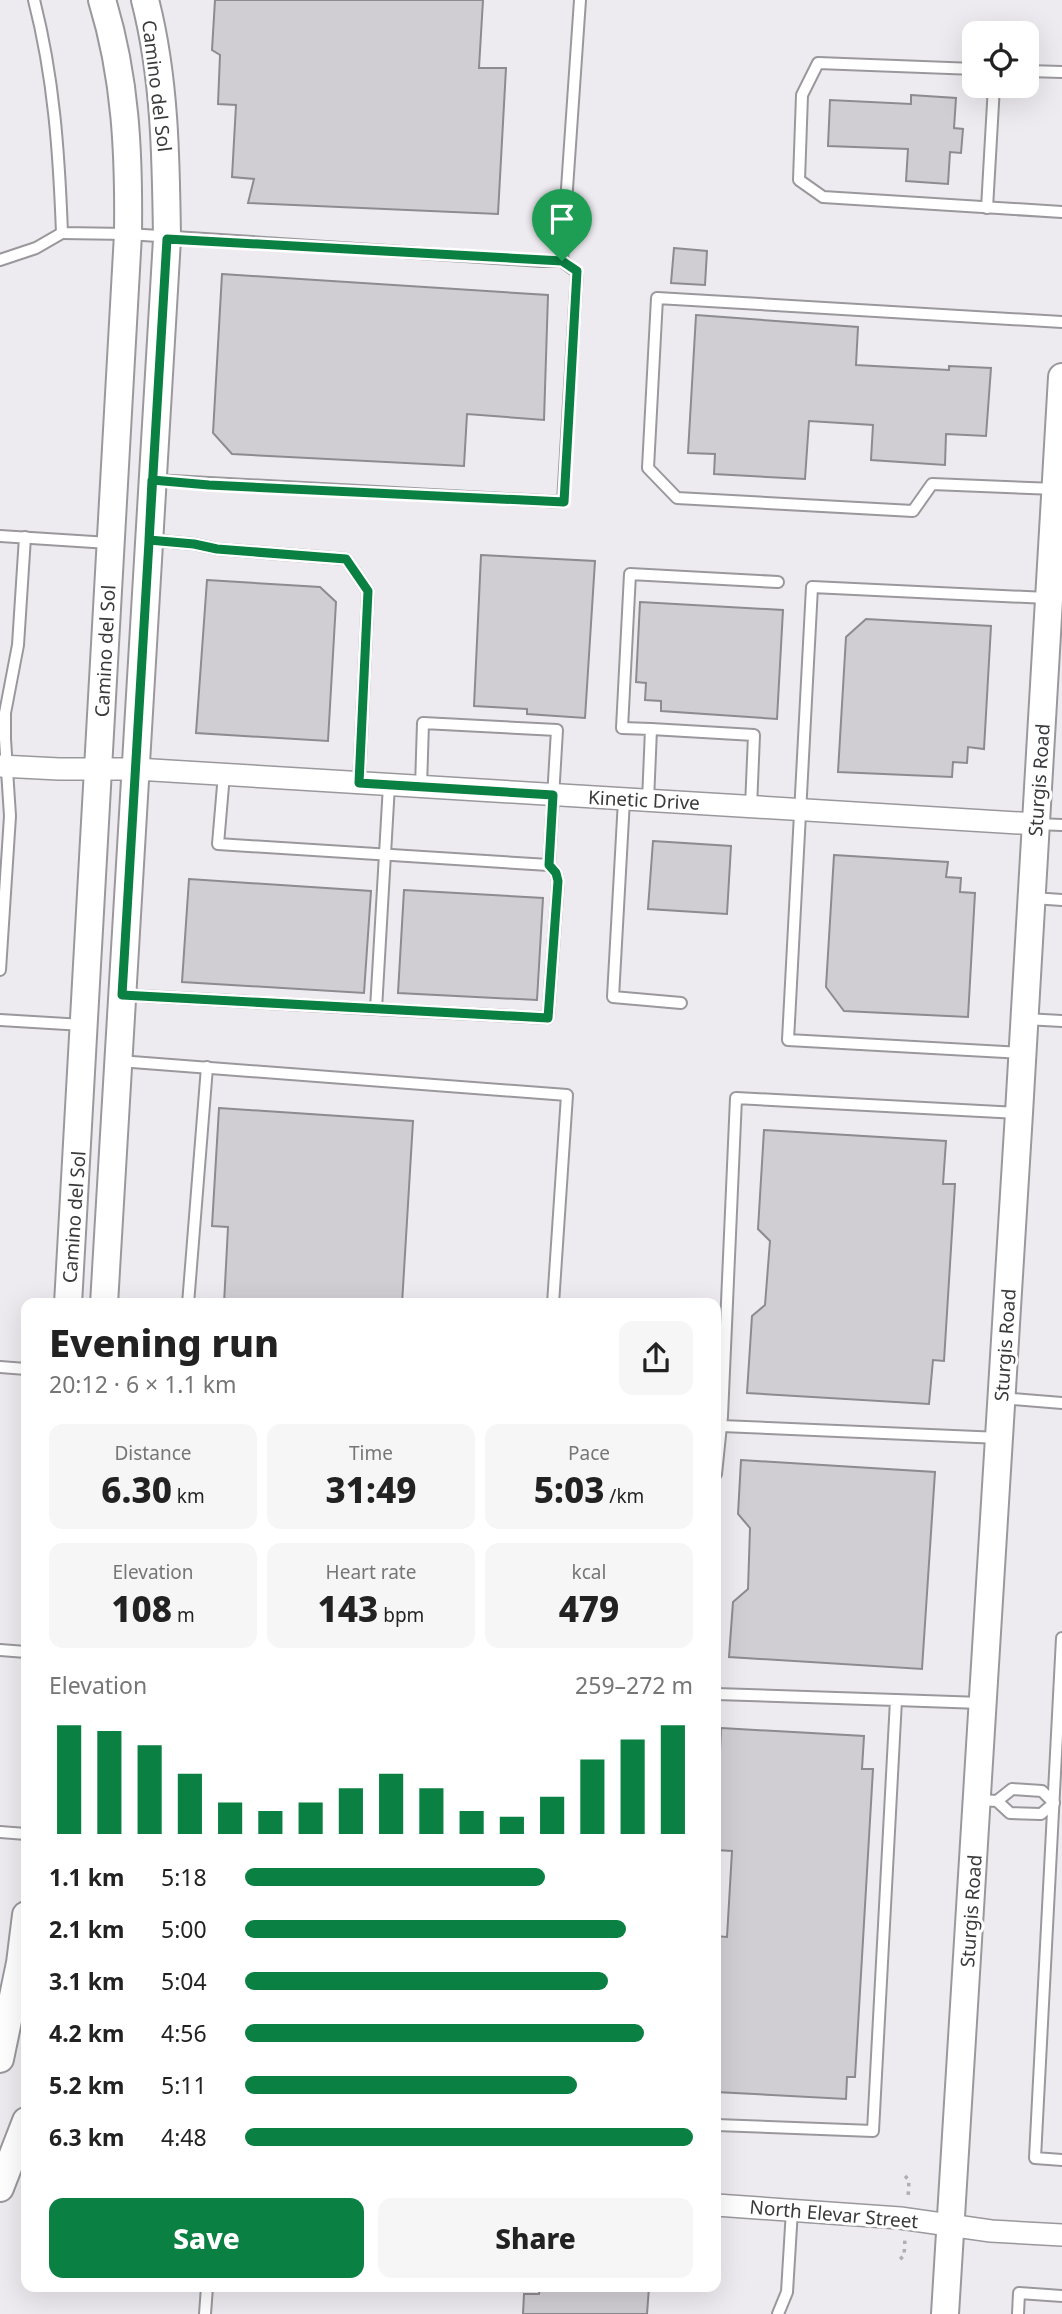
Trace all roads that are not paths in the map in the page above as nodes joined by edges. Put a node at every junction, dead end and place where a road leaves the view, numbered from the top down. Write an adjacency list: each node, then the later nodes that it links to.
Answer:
1 (34, 0): 11 (lane)
2 (102, 0): 12 (street, Camino del Sol)
3 (145, 0): 13 (street, Camino del Sol)
4 (580, 0): 15 (lane)
5 (962, 69): 9 (lane)
6 (1039, 71): 7 (lane)
7 (1062, 72)
8 (994, 98): 9 (lane)
9 (987, 208): 10 (lane)
10 (1062, 212)
11 (62, 233): 12 (lane); 14 (lane)
12 (128, 234): 13 (lane); 23 (street, Camino del Sol)
13 (167, 239): 15 (lane); 18 (street, Camino del Sol)
14 (0, 260)
15 (562, 261): 18 (lane)
16 (1062, 322): 19 (lane)
17 (1062, 377): 19 (street, Sturgis Road)
18 (152, 480): 22 (street, Camino del Sol)
19 (1059, 489): 25 (street, Sturgis Road)
20 (0, 536): 21 (lane)
21 (25, 537): 23 (lane); 27 (lane)
22 (149, 540): 29 (street, Camino del Sol); 31 (lane)
23 (111, 543): 28 (street, Camino del Sol)
24 (778, 582): 26 (lane)
25 (1050, 598): 38 (lane); 39 (street, Sturgis Road)
26 (651, 729): 36 (lane); 37 (lane)
27 (3, 766): 28 (street, Kinetic Drive); 45 (lane)
28 (99, 767): 29 (street, Kinetic Drive); 52 (street, Camino del Sol)
29 (136, 769): 30 (street, Kinetic Drive); 46 (street, Camino del Sol)
30 (224, 774): 31 (street, Kinetic Drive); 41 (lane)
31 (359, 783): 32 (street, Kinetic Drive)
32 (389, 785): 33 (street, Kinetic Drive); 41 (lane)
33 (421, 787): 34 (street, Kinetic Drive); 34 (lane)
34 (553, 795): 35 (street, Kinetic Drive); 42 (lane)
35 (624, 800): 36 (street, Kinetic Drive); 47 (lane)
36 (648, 801): 37 (street, Kinetic Drive)
37 (751, 807): 38 (street, Kinetic Drive)
38 (799, 809): 39 (street, Kinetic Drive); 53 (lane)
39 (1036, 824): 40 (lane); 43 (street, Sturgis Road)
40 (1062, 825)
41 (384, 855): 42 (lane); 48 (lane)
42 (549, 865): 48 (lane)
43 (1032, 898): 44 (lane); 49 (street, Sturgis Road)
44 (1062, 900)
45 (0, 970)
46 (122, 995): 48 (lane); 54 (street, Camino del Sol)
47 (681, 1003)
48 (376, 1009)
49 (1025, 1019): 51 (lane); 53 (street, Sturgis Road)
50 (0, 1020): 52 (lane)
51 (1062, 1021)
52 (85, 1025): 57 (street, Camino del Sol)
53 (1023, 1053): 56 (street, Sturgis Road)
54 (119, 1060): 55 (lane); 58 (street, Camino del Sol)
55 (206, 1067): 59 (lane); 60 (lane)
56 (1019, 1113): 63 (street, Sturgis Road); 65 (lane)
57 (68, 1298)
58 (104, 1298)
59 (188, 1298)
60 (553, 1298)
61 (0, 1367): 62 (lane)
62 (21, 1369)
63 (1001, 1398): 64 (lane); 66 (street, Sturgis Road)
64 (1062, 1402)
65 (721, 1426): 66 (lane)
66 (1000, 1438): 72 (street, Sturgis Road)
67 (1062, 1638): 74 (lane)
68 (0, 1650): 69 (lane)
69 (21, 1652)
70 (721, 1694): 71 (lane)
71 (895, 1700): 72 (lane); 79 (lane)
72 (984, 1703): 73 (street, Sturgis Road)
73 (987, 1801): 74 (lane); 74 (lane); 86 (street, Sturgis Road)
74 (1054, 1803): 82 (lane)
75 (0, 1832): 76 (lane)
76 (21, 1834)
77 (21, 1955): 78 (street)
78 (0, 2059)
79 (721, 2125)
80 (21, 2136): 81 (street)
81 (13, 2160): 83 (street)
82 (1062, 2160)
83 (0, 2188)
84 (721, 2205): 85 (street, North Elevar Street)
85 (792, 2210): 86 (street, North Elevar Street); 91 (lane)
86 (951, 2225): 87 (street, North Elevar Street); 92 (street, Sturgis Road)
87 (1062, 2235)
88 (207, 2292): 90 (lane)
89 (1062, 2296): 93 (lane)
90 (205, 2314)
91 (778, 2314)
92 (945, 2314)
93 (1018, 2314)

